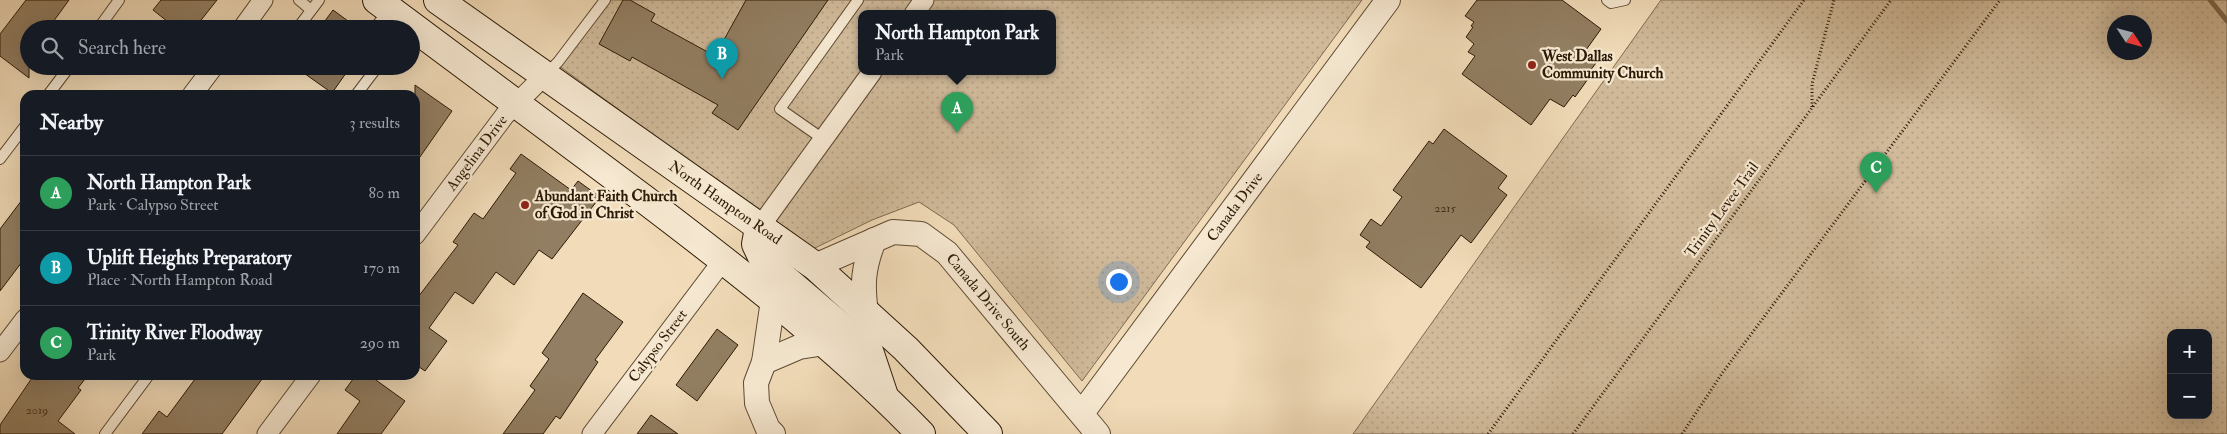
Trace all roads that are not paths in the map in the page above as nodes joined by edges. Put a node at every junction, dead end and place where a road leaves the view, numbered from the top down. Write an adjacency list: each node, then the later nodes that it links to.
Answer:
1 (119, 0): 12 (lane)
2 (263, 0): 13 (street)
3 (299, 0): 11 (lane)
4 (318, 0): 11 (lane)
5 (438, 0): 19 (main road, North Hampton Road)
6 (605, 0): 19 (lane)
7 (858, 0): 26 (lane)
8 (1388, 0): 42 (street, Canada Drive)
9 (1607, 0): 10 (lane)
10 (1625, 0)
11 (311, 10): 14 (lane)
12 (105, 20)
13 (250, 20)
14 (304, 20)
15 (420, 38): 24 (main road)
16 (63, 75): 21 (lane)
17 (207, 75): 22 (street)
18 (371, 75): 23 (lane)
19 (545, 75): 24 (street, Angelina Drive); 29 (main road, North Hampton Road)
20 (870, 75): 26 (street)
21 (52, 90)
22 (196, 90)
23 (360, 90)
24 (517, 103): 28 (street, Angelina Drive); 31 (main road)
25 (20, 133): 27 (lane)
26 (823, 139): 29 (street)
27 (0, 159)
28 (420, 228)
29 (759, 228): 32 (main road, North Hampton Road); 41 (main road)
30 (874, 240): 32 (street, Canada Drive South); 34 (street); 42 (street, Canada Drive South)
31 (724, 259): 33 (main road); 45 (street, Calypso Street)
32 (815, 266): 34 (main road, North Hampton Road)
33 (773, 300): 36 (main road); 38 (street)
34 (866, 313): 48 (main road, North Hampton Road)
35 (20, 326): 37 (street)
36 (825, 343): 38 (street); 41 (main road)
37 (0, 352)
38 (764, 362): 46 (street)
39 (144, 380): 43 (lane)
40 (307, 380): 44 (street)
41 (884, 396): 47 (main road)
42 (1082, 413): 49 (street, Canada Drive South)
43 (105, 434)
44 (267, 434)
45 (592, 434)
46 (773, 434)
47 (921, 434)
48 (988, 434)
49 (1098, 434)

